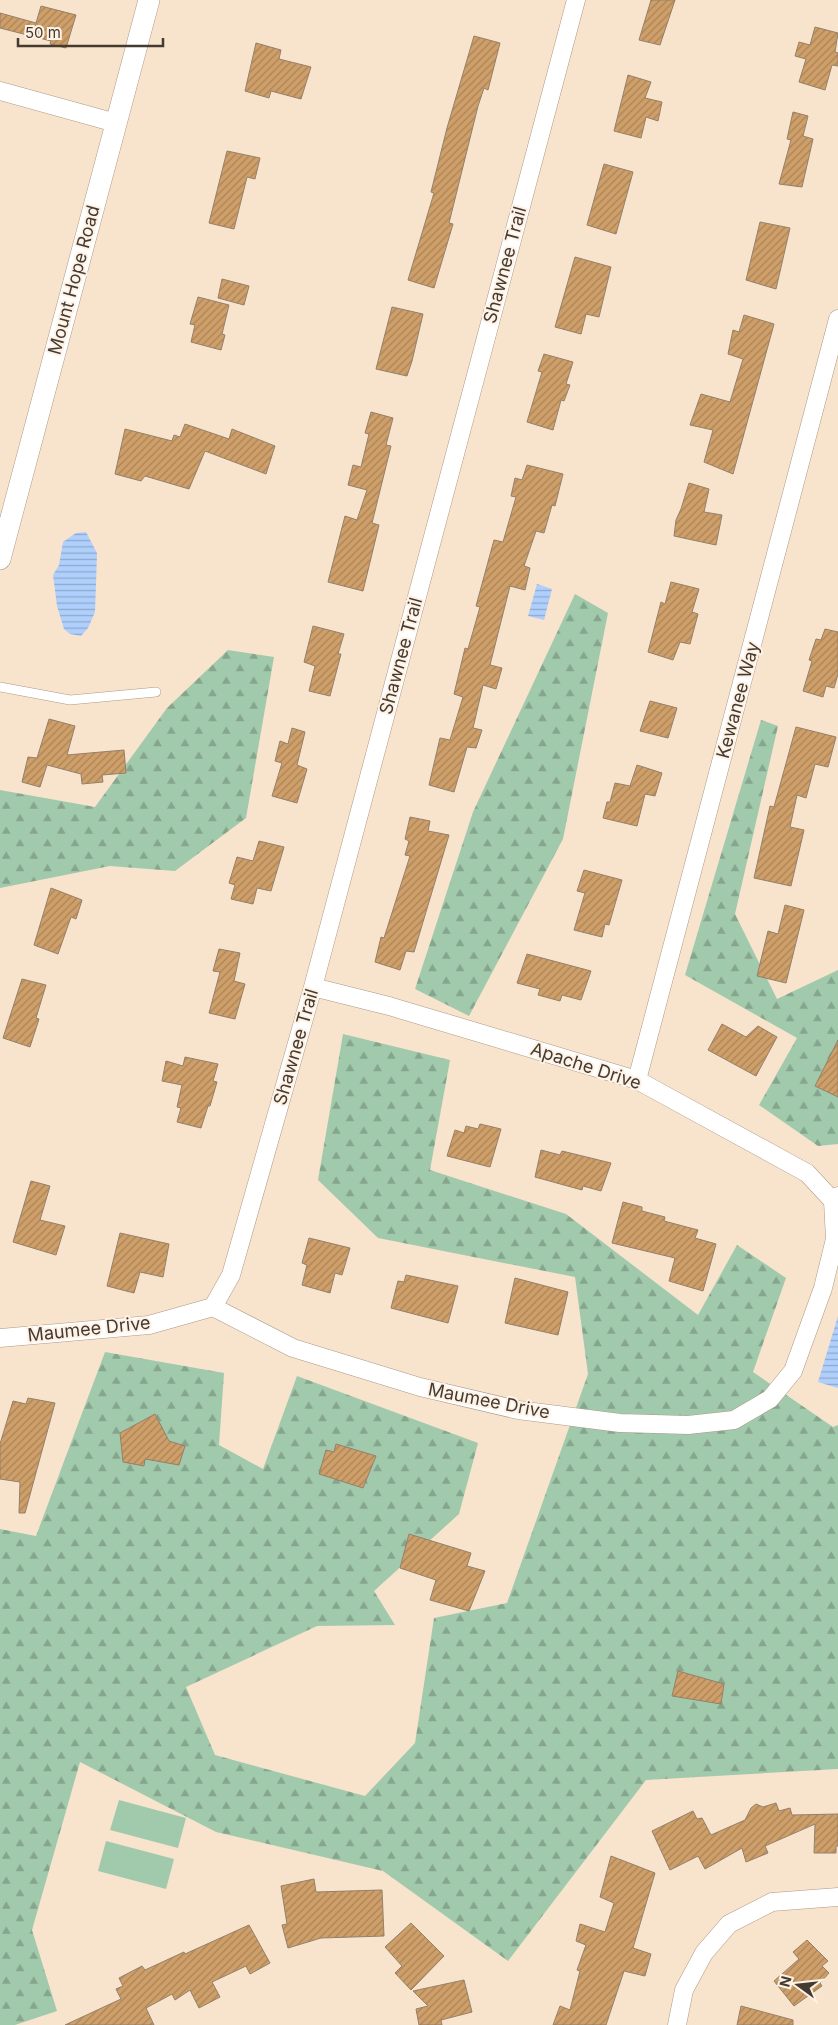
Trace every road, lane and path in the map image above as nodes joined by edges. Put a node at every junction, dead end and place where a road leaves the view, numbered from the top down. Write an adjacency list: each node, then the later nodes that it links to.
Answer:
1 (149, 0): 4 (street, Mount Hope Road)
2 (576, 0): 9 (street, Shawnee Trail)
3 (0, 91): 4 (street)
4 (116, 123): 6 (street, Mount Hope Road)
5 (838, 319): 10 (street, Kewanee Way)
6 (0, 559)
7 (0, 687): 8 (lane)
8 (156, 692)
9 (313, 987): 10 (street, Apache Drive); 12 (street, Shawnee Trail)
10 (637, 1080): 11 (street, Apache Drive)
11 (836, 1199): 12 (street, Maumee Drive)
12 (213, 1307): 13 (street, Maumee Drive)
13 (0, 1338)
14 (838, 1897): 15 (street)
15 (678, 2025)

